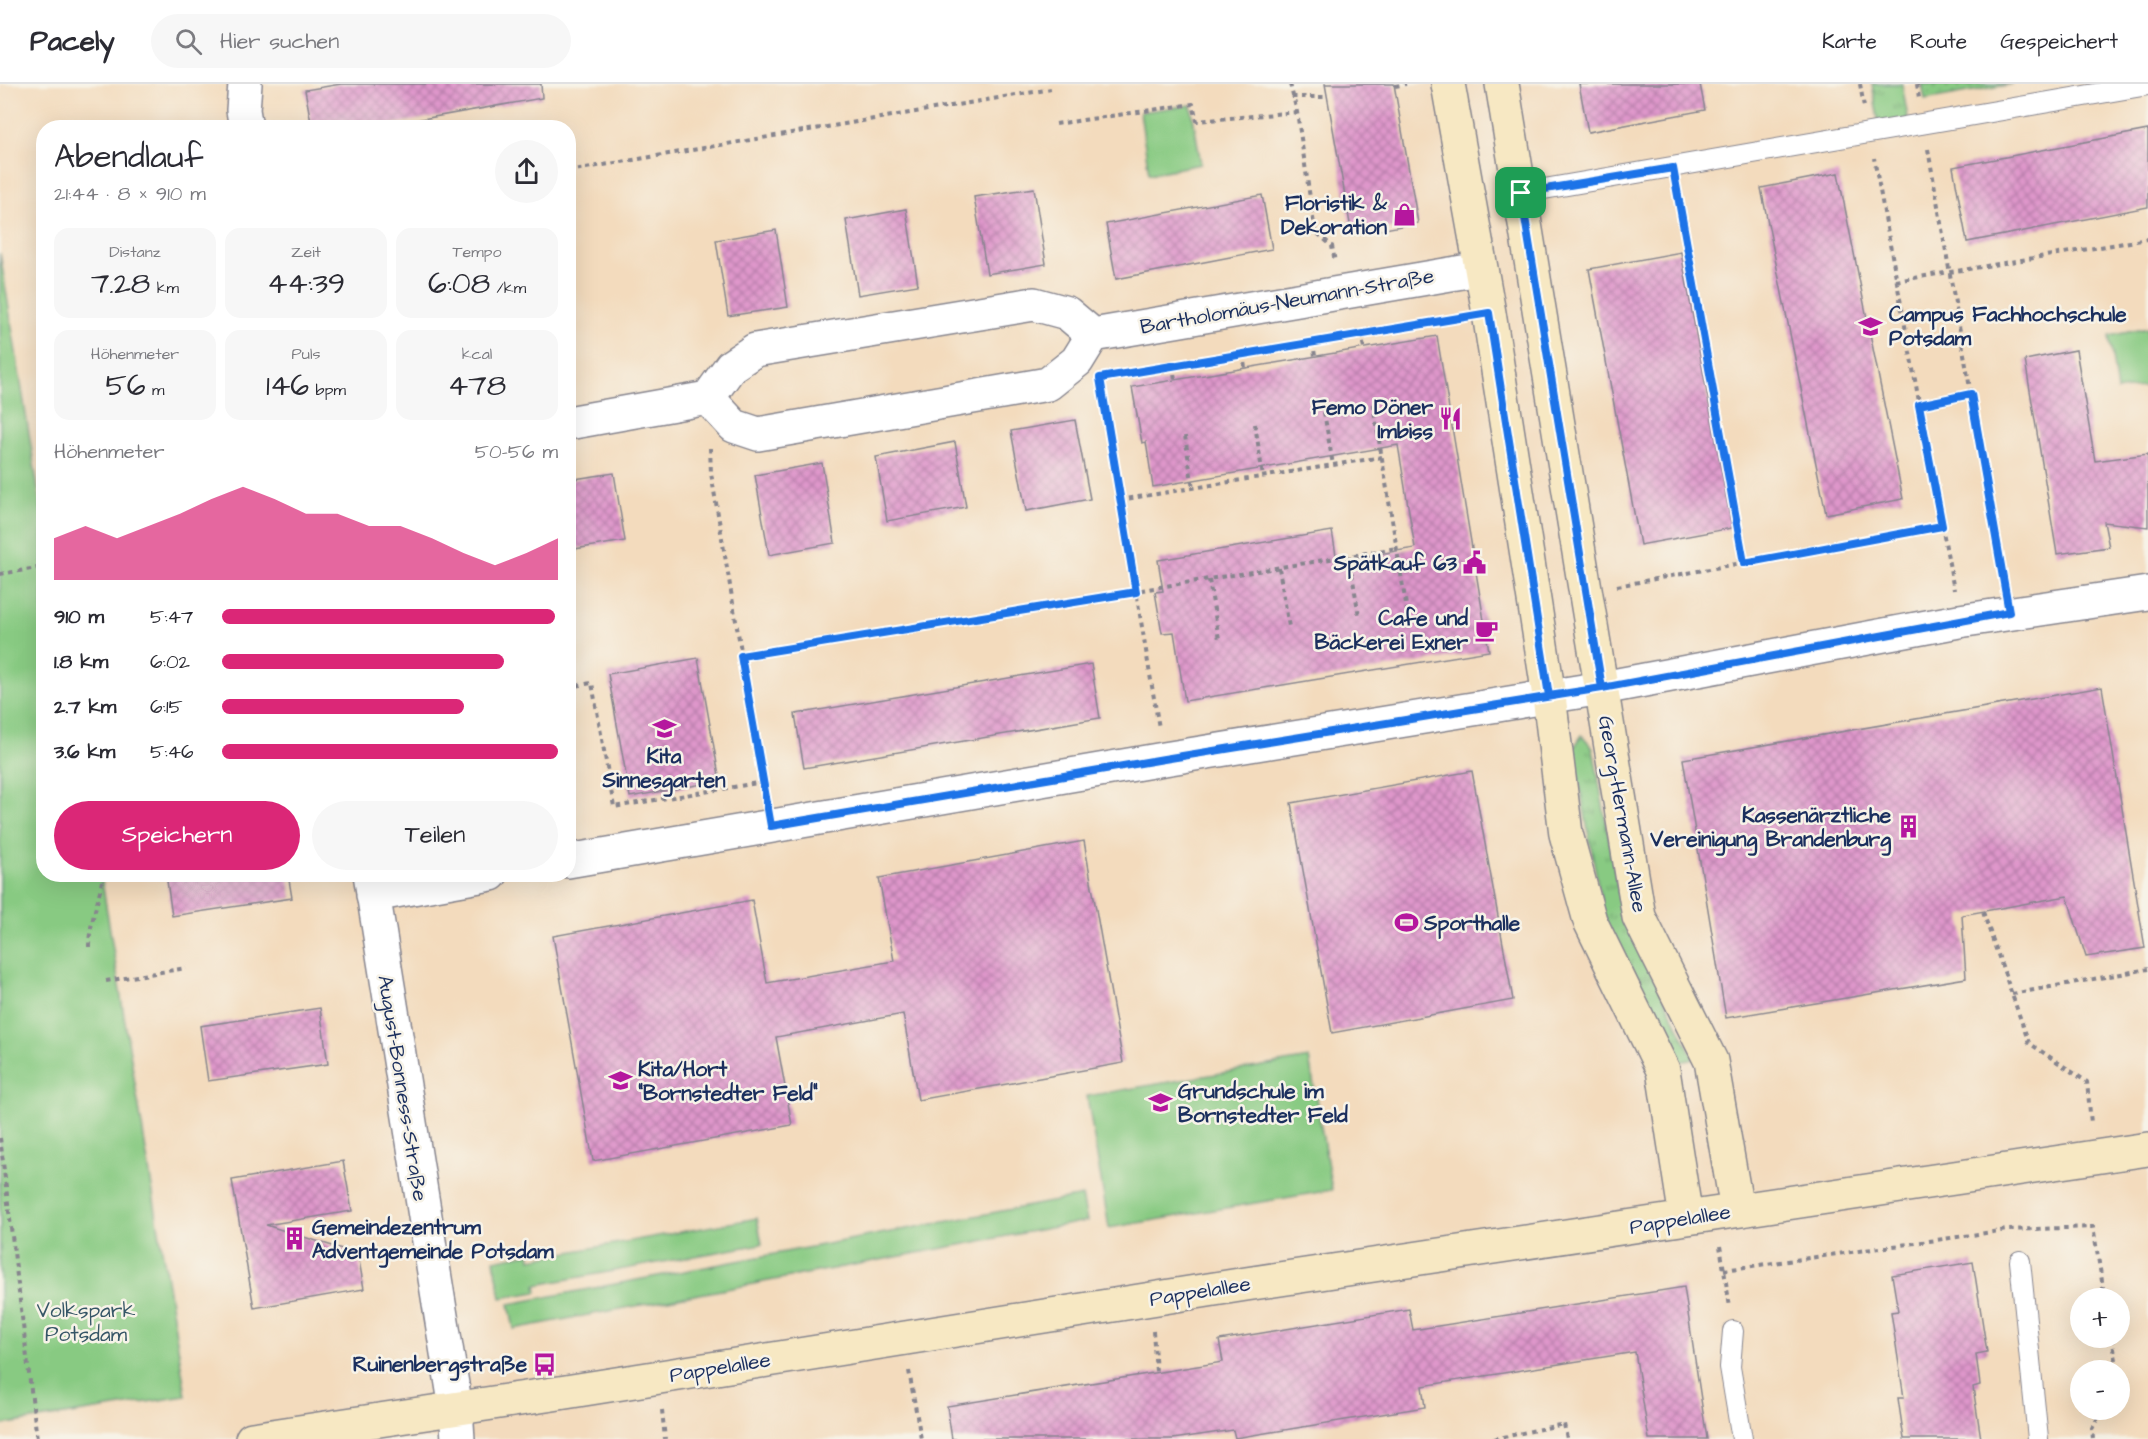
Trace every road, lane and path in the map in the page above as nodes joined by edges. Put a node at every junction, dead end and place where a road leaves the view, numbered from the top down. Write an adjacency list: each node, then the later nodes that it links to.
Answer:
1 (245, 84): 13 (street)
2 (1290, 84): 10 (path)
3 (1406, 84): 8 (path)
4 (1448, 84): 21 (street)
5 (1502, 84): 19 (street, Georg-Hermann-Allee)
6 (1917, 84): 15 (path)
7 (2148, 85): 15 (lane)
8 (1395, 86)
9 (1052, 89): 18 (path)
10 (1292, 97): 11 (path); 12 (path)
11 (1328, 97)
12 (1296, 112): 14 (path); 24 (path)
13 (245, 120)
14 (1056, 124)
15 (1924, 124): 16 (lane); 22 (path)
16 (1870, 134): 17 (lane); 23 (path)
17 (1673, 168): 19 (lane); 51 (path)
18 (576, 170)
19 (1521, 193): 57 (street, Georg-Hermann-Allee)
20 (2148, 239): 22 (path)
21 (1480, 269): 24 (street, Bartholomäus-Neumann-Straße); 25 (street)
22 (1950, 272): 23 (path); 35 (path)
23 (1896, 281): 38 (path)
24 (1340, 292): 27 (street, Bartholomäus-Neumann-Straße)
25 (1489, 313): 26 (path); 68 (street)
26 (1361, 334): 28 (path); 29 (path)
27 (1093, 335): 36 (street); 36 (street)
28 (1312, 342): 30 (path); 31 (path)
29 (1364, 348)
30 (1243, 354): 32 (path); 33 (path)
31 (1315, 356)
32 (1173, 365): 34 (path); 47 (path)
33 (1245, 368)
34 (1175, 380)
35 (1971, 394): 38 (path); 60 (path)
36 (708, 398): 40 (street); 65 (path)
37 (1373, 404): 43 (path)
38 (1919, 405): 48 (path)
39 (1324, 412): 44 (path)
40 (576, 422)
41 (1255, 424): 45 (path)
42 (1185, 436): 46 (path)
43 (1382, 457): 44 (path); 49 (path)
44 (1333, 465): 45 (path)
45 (1263, 477): 46 (path)
46 (1193, 488): 47 (path)
47 (1120, 500): 56 (path)
48 (1942, 526): 51 (path); 62 (path)
49 (1397, 548): 50 (path); 59 (path)
50 (1349, 556): 53 (path); 61 (path)
51 (1744, 563): 57 (path)
52 (36, 568): 54 (path)
53 (1279, 568): 55 (path); 63 (path)
54 (0, 574)
55 (1209, 580): 56 (path); 64 (path)
56 (1136, 592): 65 (path); 69 (path)
57 (1586, 592): 67 (street, Georg-Hermann-Allee)
58 (2148, 593): 60 (street)
59 (1407, 611)
60 (2009, 612): 62 (street)
61 (1359, 616)
62 (1959, 621): 67 (street)
63 (1289, 627)
64 (1219, 639)
65 (741, 656): 70 (path)
66 (576, 686): 70 (path)
67 (1602, 688): 68 (street); 85 (street, Georg-Hermann-Allee)
68 (1549, 696): 69 (street); 85 (street)
69 (1164, 759): 71 (street)
70 (763, 782): 71 (path)
71 (771, 826): 72 (street)
72 (576, 860)
73 (101, 882): 77 (path)
74 (404, 882): 75 (street)
75 (371, 885): 92 (street, August-Bonness-Straße)
76 (1983, 912): 81 (path)
77 (89, 947)
78 (186, 968): 80 (path)
79 (2148, 969): 81 (path)
80 (106, 981)
81 (2012, 994): 84 (path)
82 (0, 1138): 93 (path)
83 (2148, 1149): 84 (street, Pappelallee)
84 (2094, 1157): 85 (street, Pappelallee)
85 (1712, 1214): 87 (path); 90 (street, Pappelallee)
86 (2020, 1261): 99 (lane)
87 (1724, 1270): 88 (path); 89 (path)
88 (2103, 1288)
89 (1733, 1331): 98 (lane)
90 (904, 1338): 92 (street, Pappelallee); 95 (path)
91 (2097, 1420): 100 (path)
92 (457, 1424): 94 (street, Pappelallee)
93 (37, 1439)
94 (252, 1439)
95 (921, 1439)
96 (1494, 1439): 97 (path)
97 (1567, 1439)
98 (1742, 1439)
99 (2038, 1439)
100 (2093, 1439)

